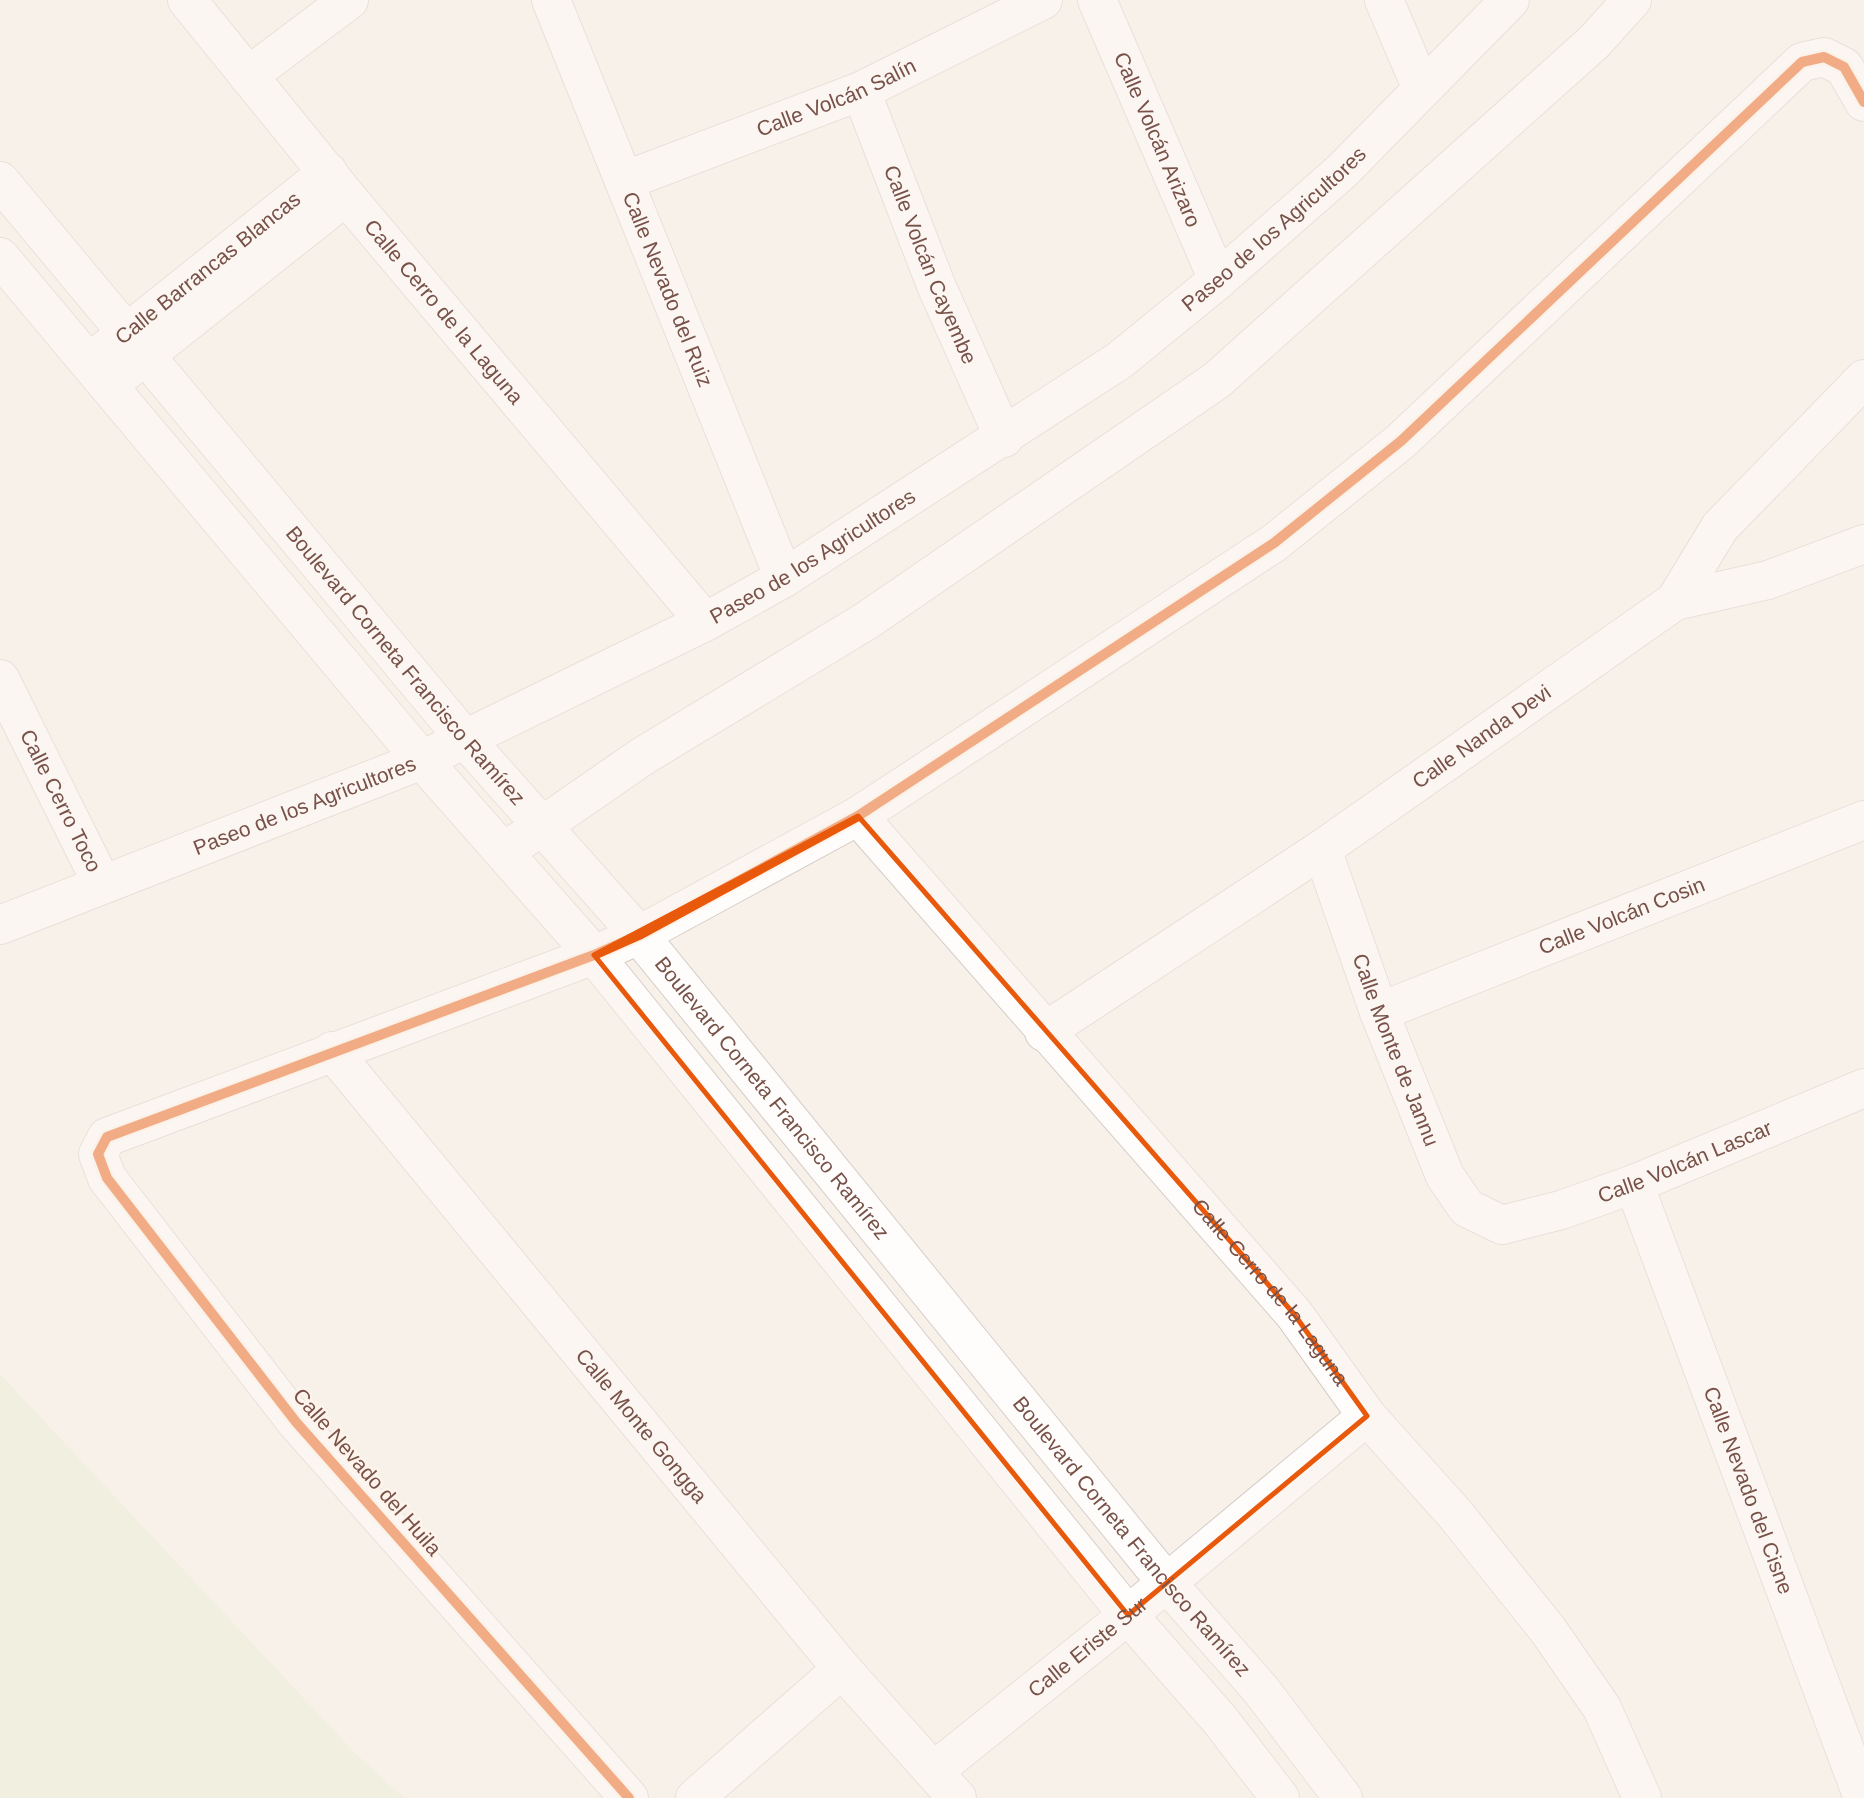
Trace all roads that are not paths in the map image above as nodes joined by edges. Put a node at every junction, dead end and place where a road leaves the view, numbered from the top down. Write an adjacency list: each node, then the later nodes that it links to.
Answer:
1 (187, 0): 9 (street, Calle Cerro de la Laguna)
2 (349, 0): 9 (street)
3 (551, 0): 14 (street, Calle Nevado del Ruiz)
4 (1043, 0): 11 (street, Calle Volcán Salín)
5 (1097, 0): 17 (street, Calle Volcán Arizaro)
6 (1384, 0): 10 (street)
7 (1510, 0): 10 (street, Paseo de los Agricultores)
8 (1632, 0): 31 (street)
9 (248, 76): 15 (street, Calle Cerro de la Laguna)
10 (1422, 89): 17 (street, Paseo de los Agricultores)
11 (861, 91): 14 (street, Calle Volcán Salín); 21 (street, Calle Volcán Cayembe)
12 (1864, 102): 29 (street)
13 (0, 180): 18 (street, Boulevard Corneta Francisco Ramírez)
14 (624, 181): 23 (street, Calle Nevado del Ruiz)
15 (337, 184): 18 (street, Calle Barrancas Blancas); 25 (street, Calle Cerro de la Laguna)
16 (0, 257): 19 (street)
17 (1218, 281): 21 (street, Paseo de los Agricultores)
18 (136, 344): 19 (street, Calle Barrancas Blancas); 27 (street, Boulevard Corneta Francisco Ramírez)
19 (99, 374): 28 (street)
20 (1864, 379): 24 (street, Calle Nanda Devi)
21 (1004, 438): 23 (street, Paseo de los Agricultores)
22 (1864, 544): 24 (street)
23 (784, 578): 25 (street, Paseo de los Agricultores)
24 (1675, 601): 32 (street, Calle Nanda Devi)
25 (705, 622): 27 (street, Paseo de los Agricultores)
26 (0, 679): 34 (street, Calle Cerro Toco)
27 (465, 739): 28 (street, Paseo de los Agricultores); 31 (street, Boulevard Corneta Francisco Ramírez)
28 (422, 760): 33 (street); 34 (street, Paseo de los Agricultores)
29 (858, 816): 36 (street); 39 (street, Calle Cerro de la Laguna)
30 (1864, 820): 38 (street, Calle Volcán Cosin)
31 (542, 826): 33 (street); 36 (street, Boulevard Corneta Francisco Ramírez)
32 (1322, 849): 38 (street, Calle Monte de Jannu); 39 (street, Calle Nanda Devi)
33 (504, 852): 37 (street)
34 (102, 884): 35 (street, Paseo de los Agricultores)
35 (0, 925)
36 (639, 935): 37 (street); 45 (street, Boulevard Corneta Francisco Ramírez)
37 (594, 955): 40 (street); 46 (street)
38 (1379, 1012): 43 (street, Calle Monte de Jannu)
39 (1044, 1032): 44 (street, Calle Cerro de la Laguna)
40 (332, 1051): 47 (street, Calle Monte Gongga); 49 (street, Calle Nevado del Huila)
41 (1864, 1087): 42 (street, Calle Volcán Lascar)
42 (1634, 1184): 43 (street, Calle Volcán Lascar); 54 (street, Calle Nevado del Cisne)
43 (1502, 1224)
44 (1367, 1416): 45 (street, Calle Eriste Sur); 53 (street, Calle Cerro de la Laguna)
45 (1166, 1582): 46 (street, Calle Eriste Sur); 52 (street, Boulevard Corneta Francisco Ramírez)
46 (1128, 1615): 48 (street, Calle Eriste Sur); 51 (street)
47 (842, 1669): 48 (street, Calle Monte Gongga); 50 (street)
48 (946, 1784)
49 (629, 1798)
50 (695, 1798)
51 (1280, 1798)
52 (1343, 1798)
53 (1642, 1798)
54 (1863, 1798)

